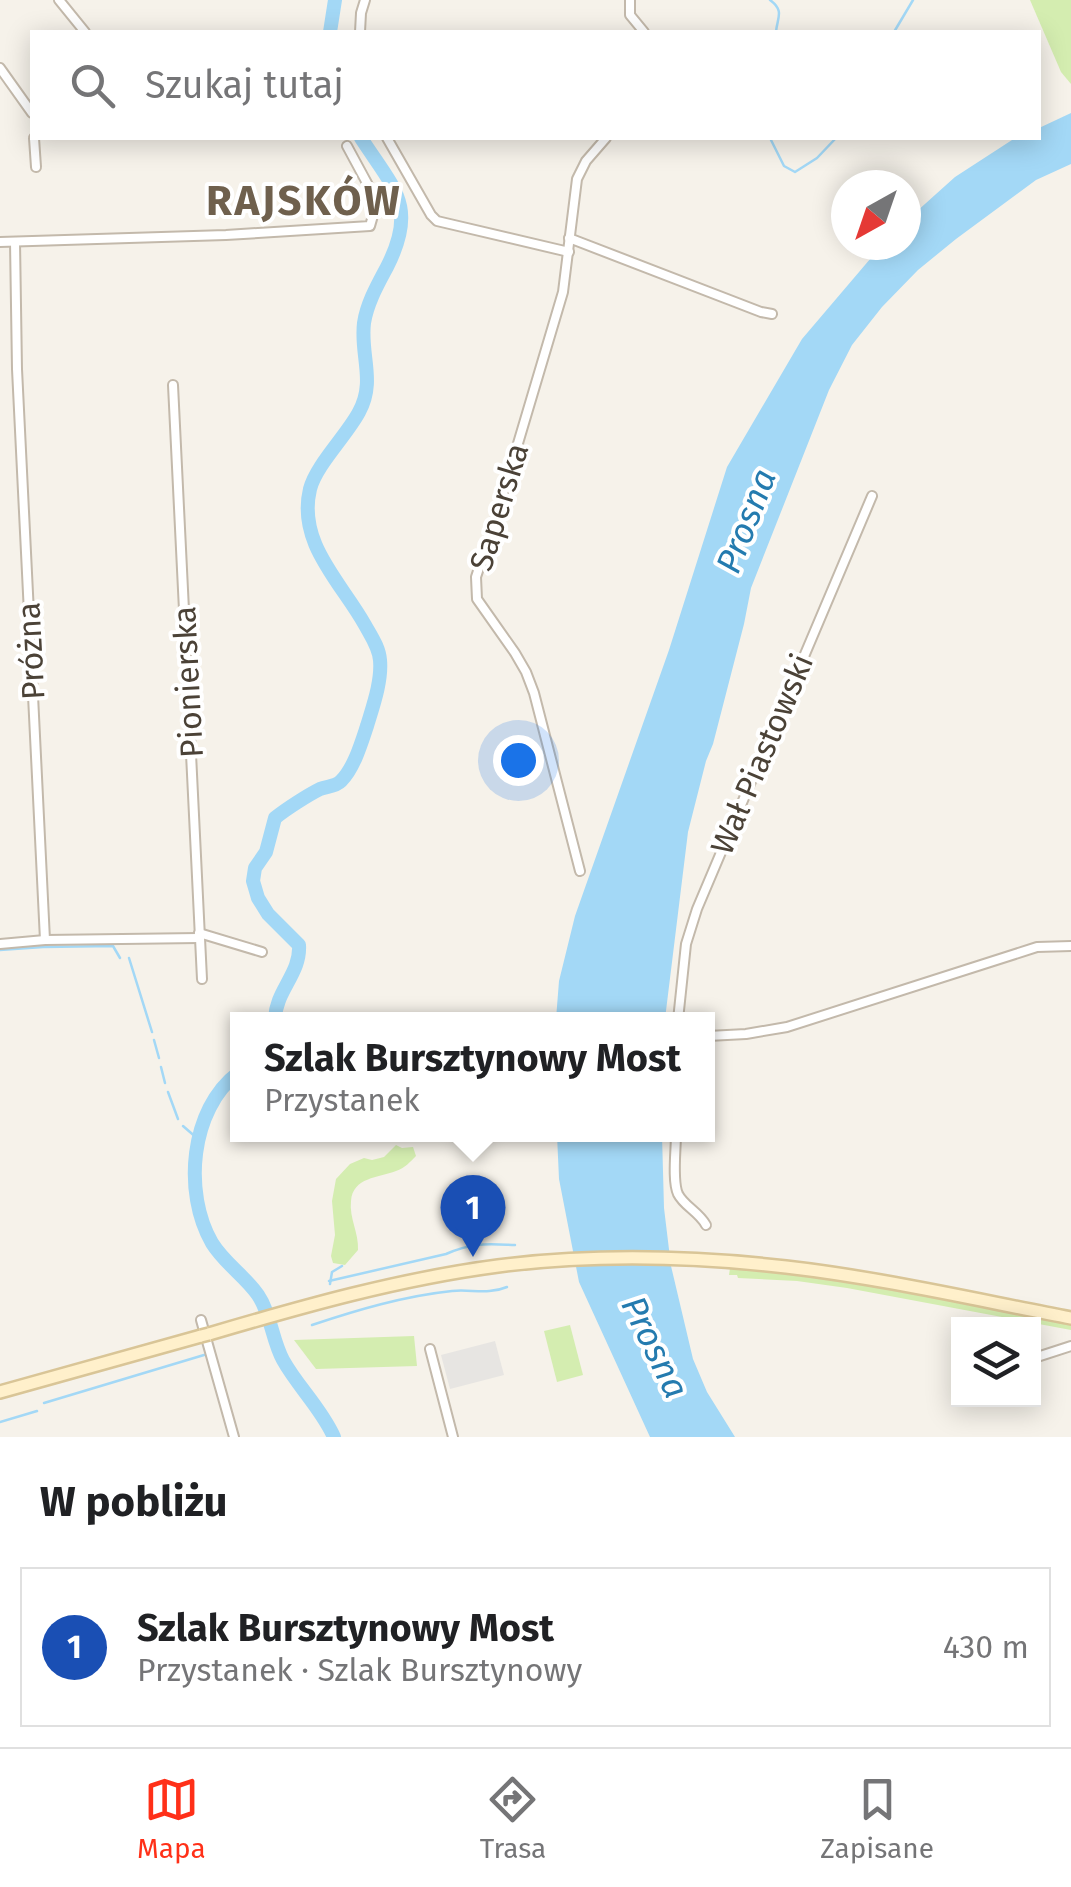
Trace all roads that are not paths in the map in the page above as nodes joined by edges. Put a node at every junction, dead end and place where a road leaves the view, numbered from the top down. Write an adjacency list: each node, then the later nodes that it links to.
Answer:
1 (59, 0): 4 (street)
2 (365, 0): 5 (street)
3 (630, 0): 6 (street)
4 (83, 30)
5 (360, 30)
6 (642, 30)
7 (0, 68): 8 (street)
8 (30, 110)
9 (34, 140): 13 (street)
10 (389, 140): 17 (street)
11 (604, 140): 14 (street, Saperska)
12 (347, 146): 16 (street)
13 (36, 167)
14 (569, 238): 17 (street, Saperska); 18 (street)
15 (0, 242): 16 (street)
16 (15, 242): 23 (street, Próżna)
17 (569, 252): 21 (street, Saperska)
18 (772, 314)
19 (173, 386): 22 (street, Pionierska)
20 (872, 496): 28 (street, Wał Piastowski)
21 (580, 871)
22 (199, 935): 23 (street); 26 (street); 27 (street, Pionierska)
23 (45, 940): 24 (street)
24 (0, 944)
25 (1071, 946): 29 (street)
26 (262, 952)
27 (202, 979)
28 (679, 1012)
29 (715, 1036)
30 (676, 1142): 31 (street)
31 (706, 1225)
32 (1071, 1318): 37 (main road)
33 (200, 1320): 38 (street)
34 (1071, 1346): 36 (street)
35 (430, 1349): 39 (street)
36 (1041, 1356)
37 (0, 1393)
38 (234, 1437)
39 (453, 1437)

